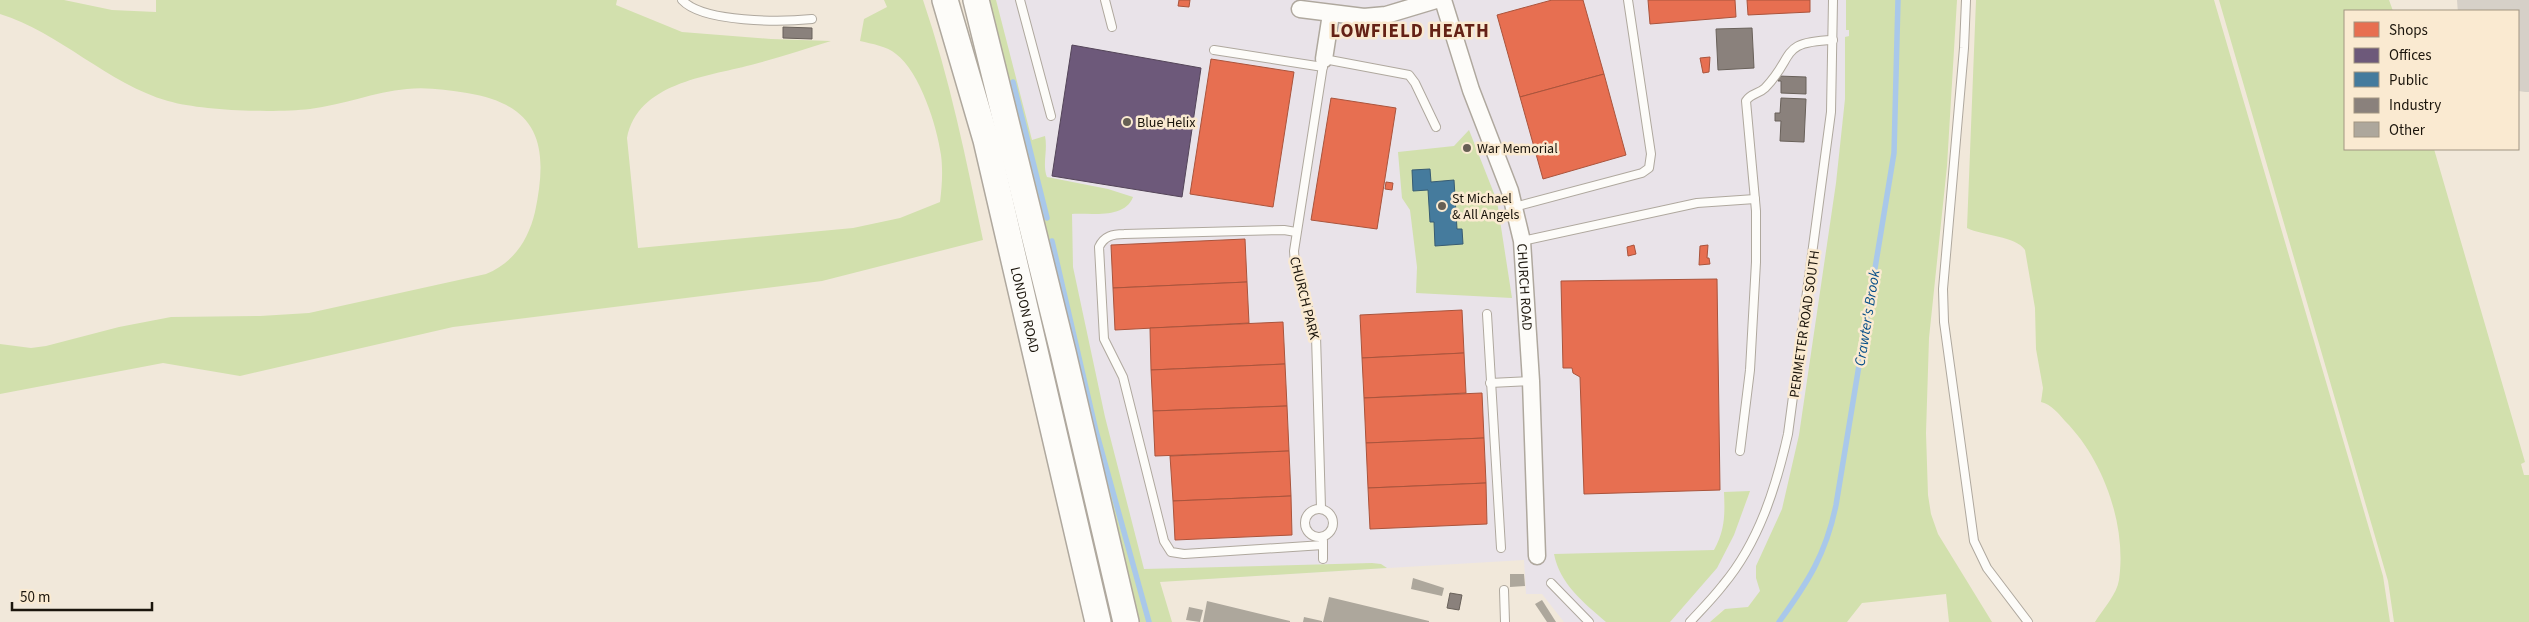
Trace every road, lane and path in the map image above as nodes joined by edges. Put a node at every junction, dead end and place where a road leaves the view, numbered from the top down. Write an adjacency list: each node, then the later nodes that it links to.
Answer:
1 (682, 0): 13 (lane)
2 (945, 0): 35 (main road, LONDON ROAD)
3 (976, 0): 36 (main road, LONDON ROAD)
4 (1020, 0): 18 (lane)
5 (1105, 0): 14 (lane)
6 (1436, 0): 12 (street)
7 (1443, 0): 21 (street, CHURCH ROAD)
8 (1628, 0): 21 (lane)
9 (1833, 0): 15 (lane, PERIMETER ROAD SOUTH)
10 (1966, 0): 40 (lane)
11 (1300, 9): 12 (street)
12 (1331, 14): 17 (street)
13 (812, 19)
14 (1112, 27)
15 (1833, 40): 20 (lane); 39 (lane, PERIMETER ROAD SOUTH)
16 (1214, 50): 17 (lane)
17 (1324, 63): 19 (lane); 22 (lane, CHURCH PARK)
18 (1051, 116)
19 (1436, 127)
20 (1755, 199): 23 (lane); 27 (lane)
21 (1514, 207): 23 (street, CHURCH ROAD)
22 (1296, 232): 28 (lane, CHURCH PARK); 29 (lane)
23 (1522, 242): 25 (street, CHURCH ROAD)
24 (1487, 314): 26 (lane)
25 (1532, 381): 26 (lane); 31 (street, CHURCH ROAD)
26 (1490, 383): 30 (lane)
27 (1740, 451)
28 (1321, 508): 29 (lane); 29 (lane)
29 (1323, 541): 32 (lane)
30 (1501, 548)
31 (1538, 556)
32 (1323, 559)
33 (1551, 583): 38 (lane)
34 (1504, 590): 37 (lane)
35 (1098, 622)
36 (1126, 622)
37 (1505, 622)
38 (1589, 622)
39 (1690, 622)
40 (2028, 622)

